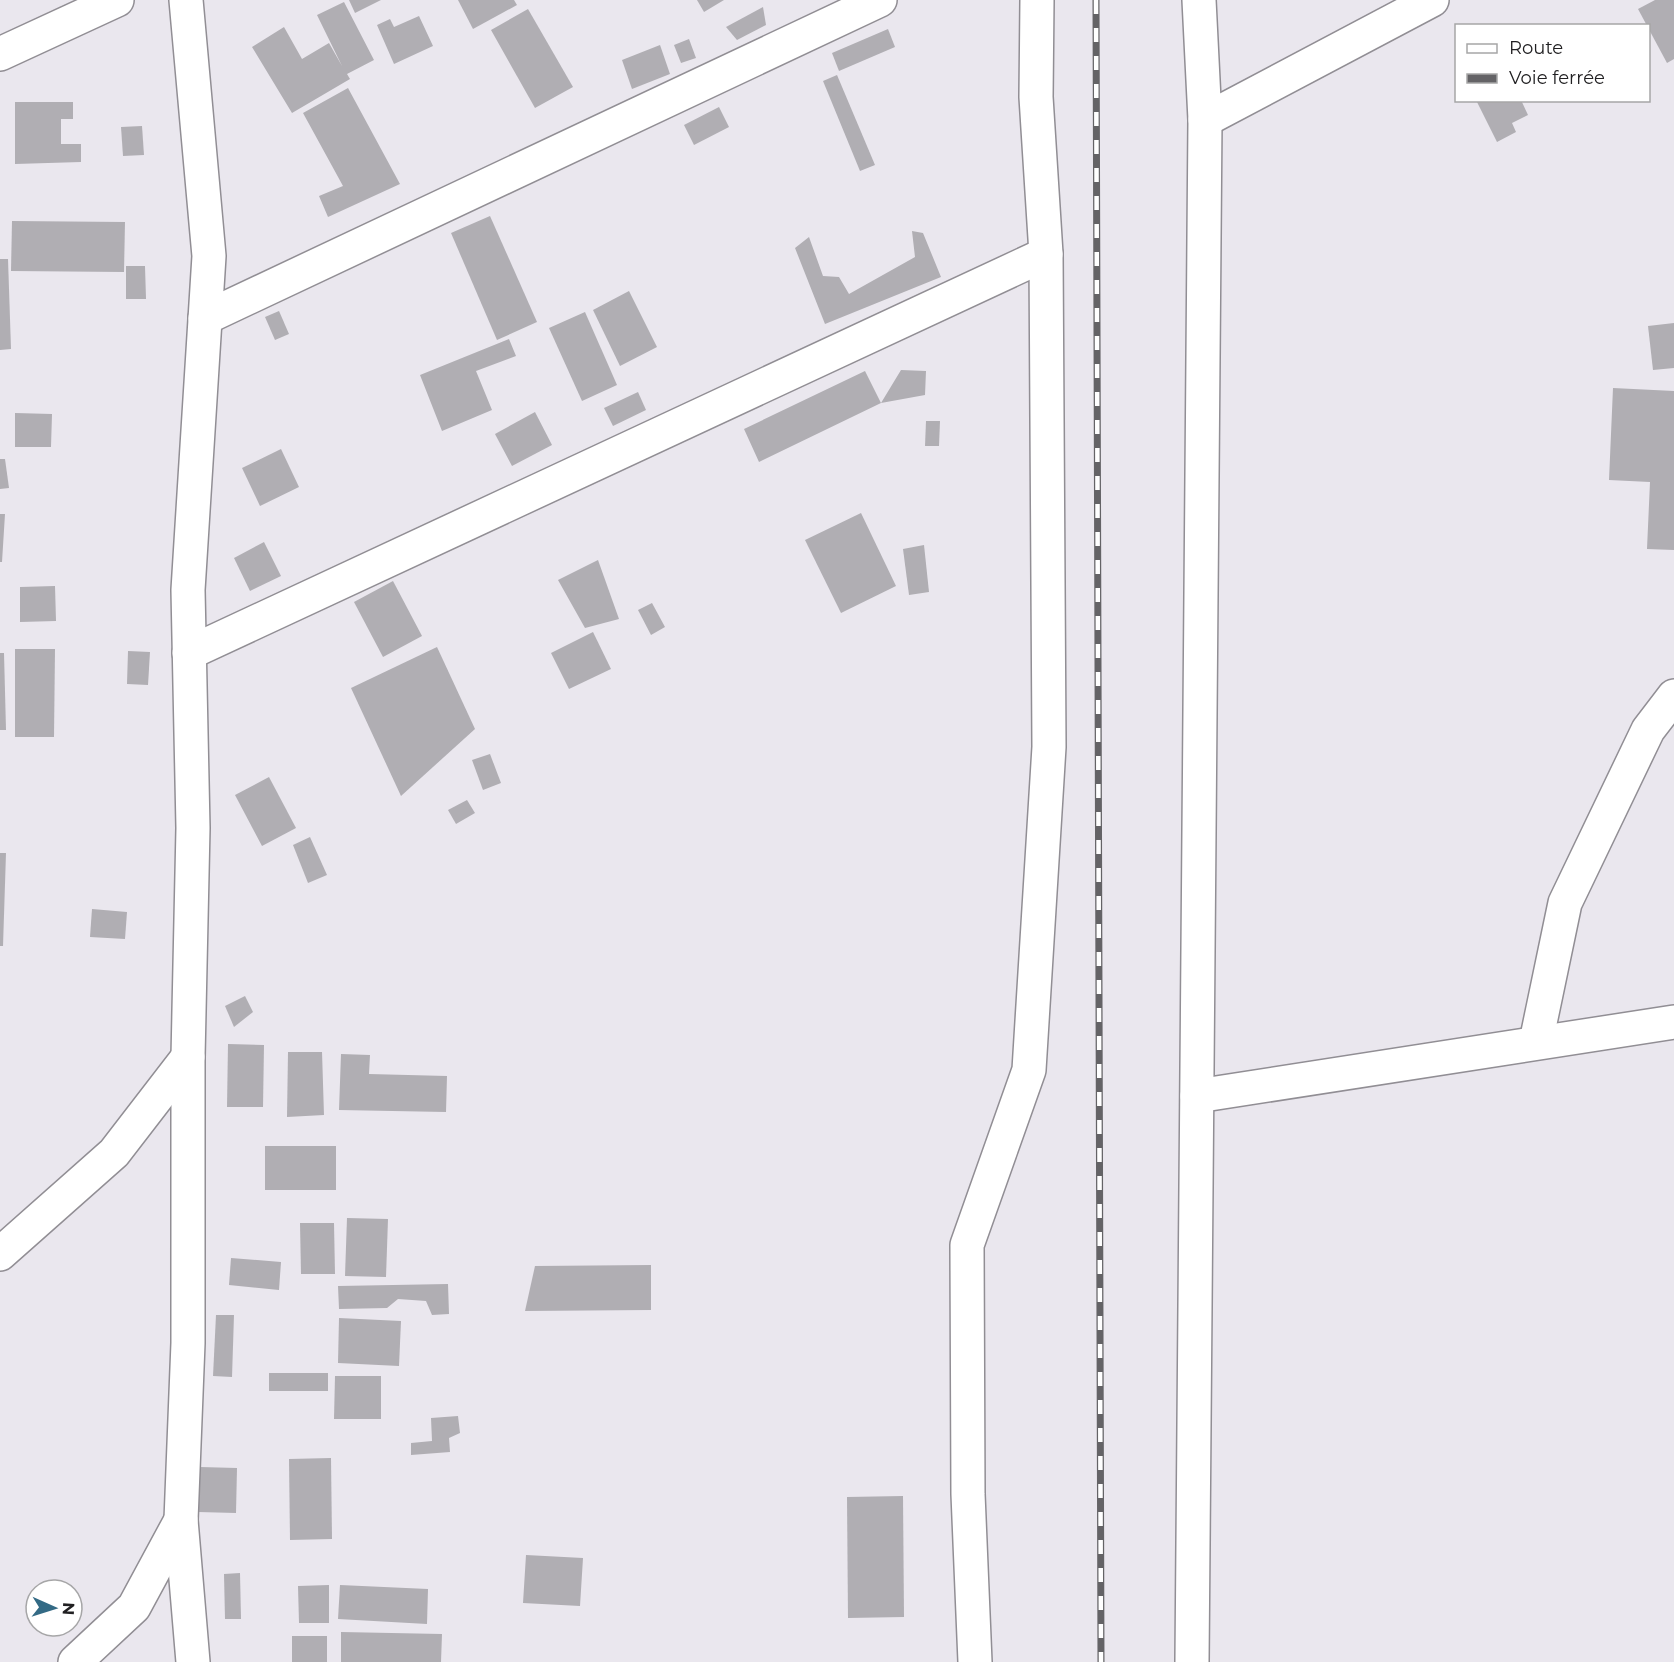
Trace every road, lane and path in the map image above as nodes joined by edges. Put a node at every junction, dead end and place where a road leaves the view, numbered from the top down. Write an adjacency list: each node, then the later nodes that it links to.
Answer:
1 (117, 0): 7 (street)
2 (186, 0): 10 (street)
3 (880, 0): 10 (street)
4 (1037, 0): 9 (street)
5 (1199, 0): 8 (street)
6 (1432, 0): 8 (street)
7 (0, 54)
8 (1205, 120): 16 (street)
9 (1046, 254): 11 (street); 21 (street)
10 (205, 318): 11 (street)
11 (189, 653): 15 (street)
12 (1674, 696): 14 (street)
13 (1674, 1022): 14 (street)
14 (1536, 1042): 16 (street)
15 (188, 1057): 17 (street); 18 (street)
16 (1197, 1096): 22 (street)
17 (0, 1254)
18 (181, 1520): 19 (street); 20 (street)
19 (75, 1662)
20 (193, 1662)
21 (975, 1662)
22 (1192, 1662)

